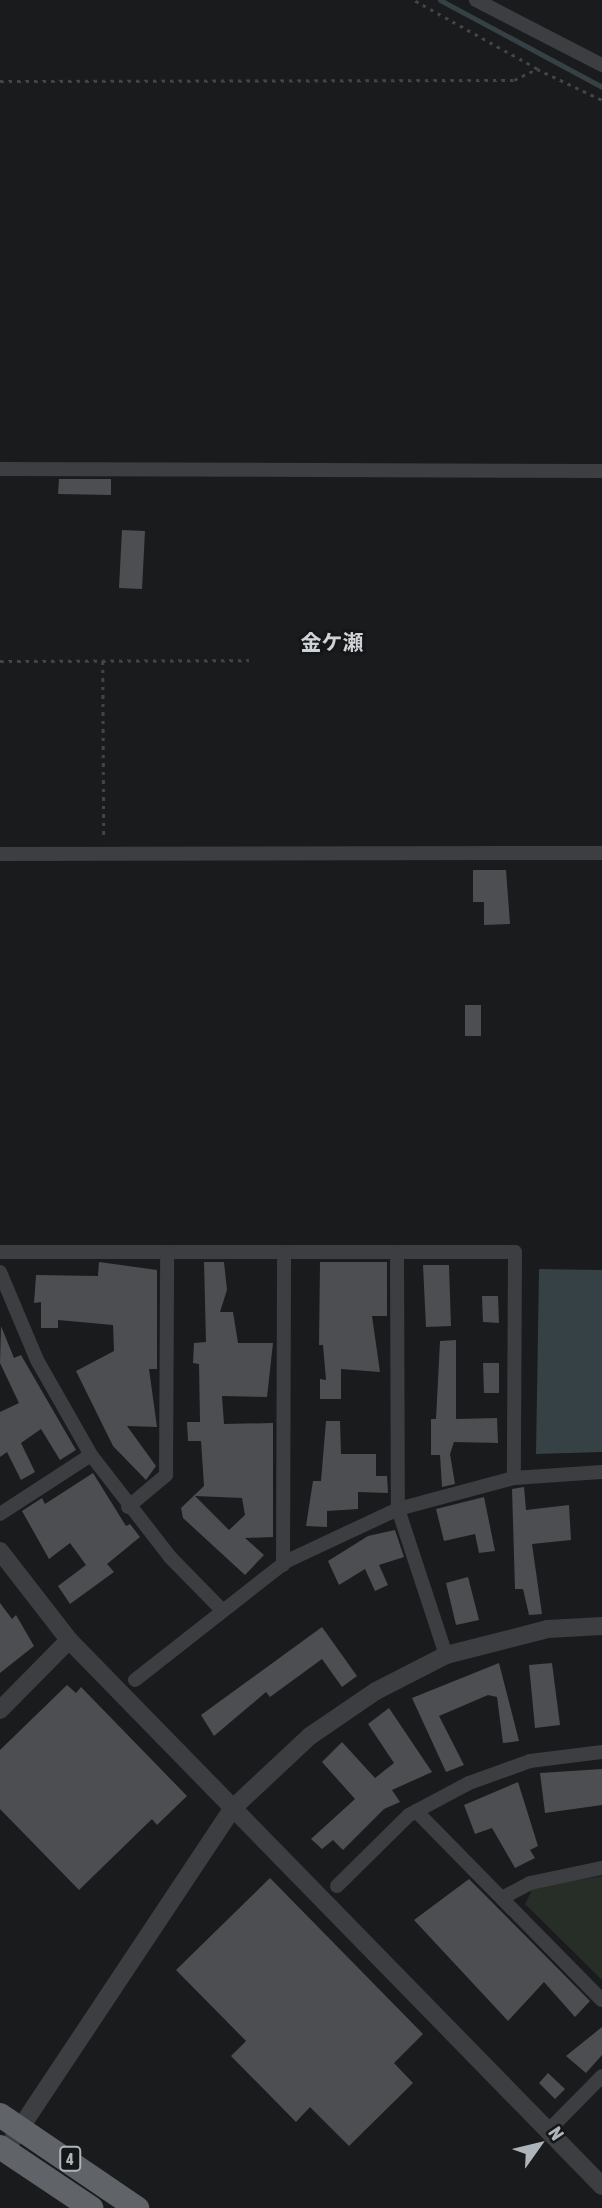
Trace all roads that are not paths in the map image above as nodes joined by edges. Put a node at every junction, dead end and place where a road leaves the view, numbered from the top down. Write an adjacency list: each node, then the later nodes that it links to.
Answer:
1 (476, 0): 2 (street)
2 (602, 65)
3 (0, 469): 4 (street)
4 (602, 471)
5 (602, 853): 6 (street)
6 (0, 854)
7 (0, 1252): 10 (street)
8 (284, 1252): 9 (street); 10 (street); 19 (street)
9 (397, 1252): 14 (street); 16 (street)
10 (167, 1253): 15 (street)
11 (0, 1272): 12 (street)
12 (91, 1455): 15 (street); 17 (street)
13 (602, 1472): 14 (street)
14 (514, 1478): 16 (street)
15 (128, 1507): 20 (street)
16 (398, 1509): 19 (street); 23 (street)
17 (0, 1514)
18 (0, 1551): 22 (street)
19 (283, 1565): 20 (street)
20 (221, 1609): 24 (street)
21 (602, 1626): 23 (street)
22 (69, 1640): 25 (street); 27 (street)
23 (446, 1655): 27 (street)
24 (135, 1681)
25 (0, 1710)
26 (602, 1752): 28 (street)
27 (233, 1808): 34 (street); 35 (street)
28 (416, 1811): 30 (street); 31 (street)
29 (602, 1868): 31 (street)
30 (337, 1886)
31 (502, 1898): 32 (street)
32 (602, 2000)
33 (602, 2076): 35 (street)
34 (10, 2121): 36 (street); 39 (highway, 4)
35 (548, 2131): 37 (street)
36 (2, 2153): 38 (highway, 4)
37 (602, 2186)
38 (91, 2208)
39 (137, 2208)

